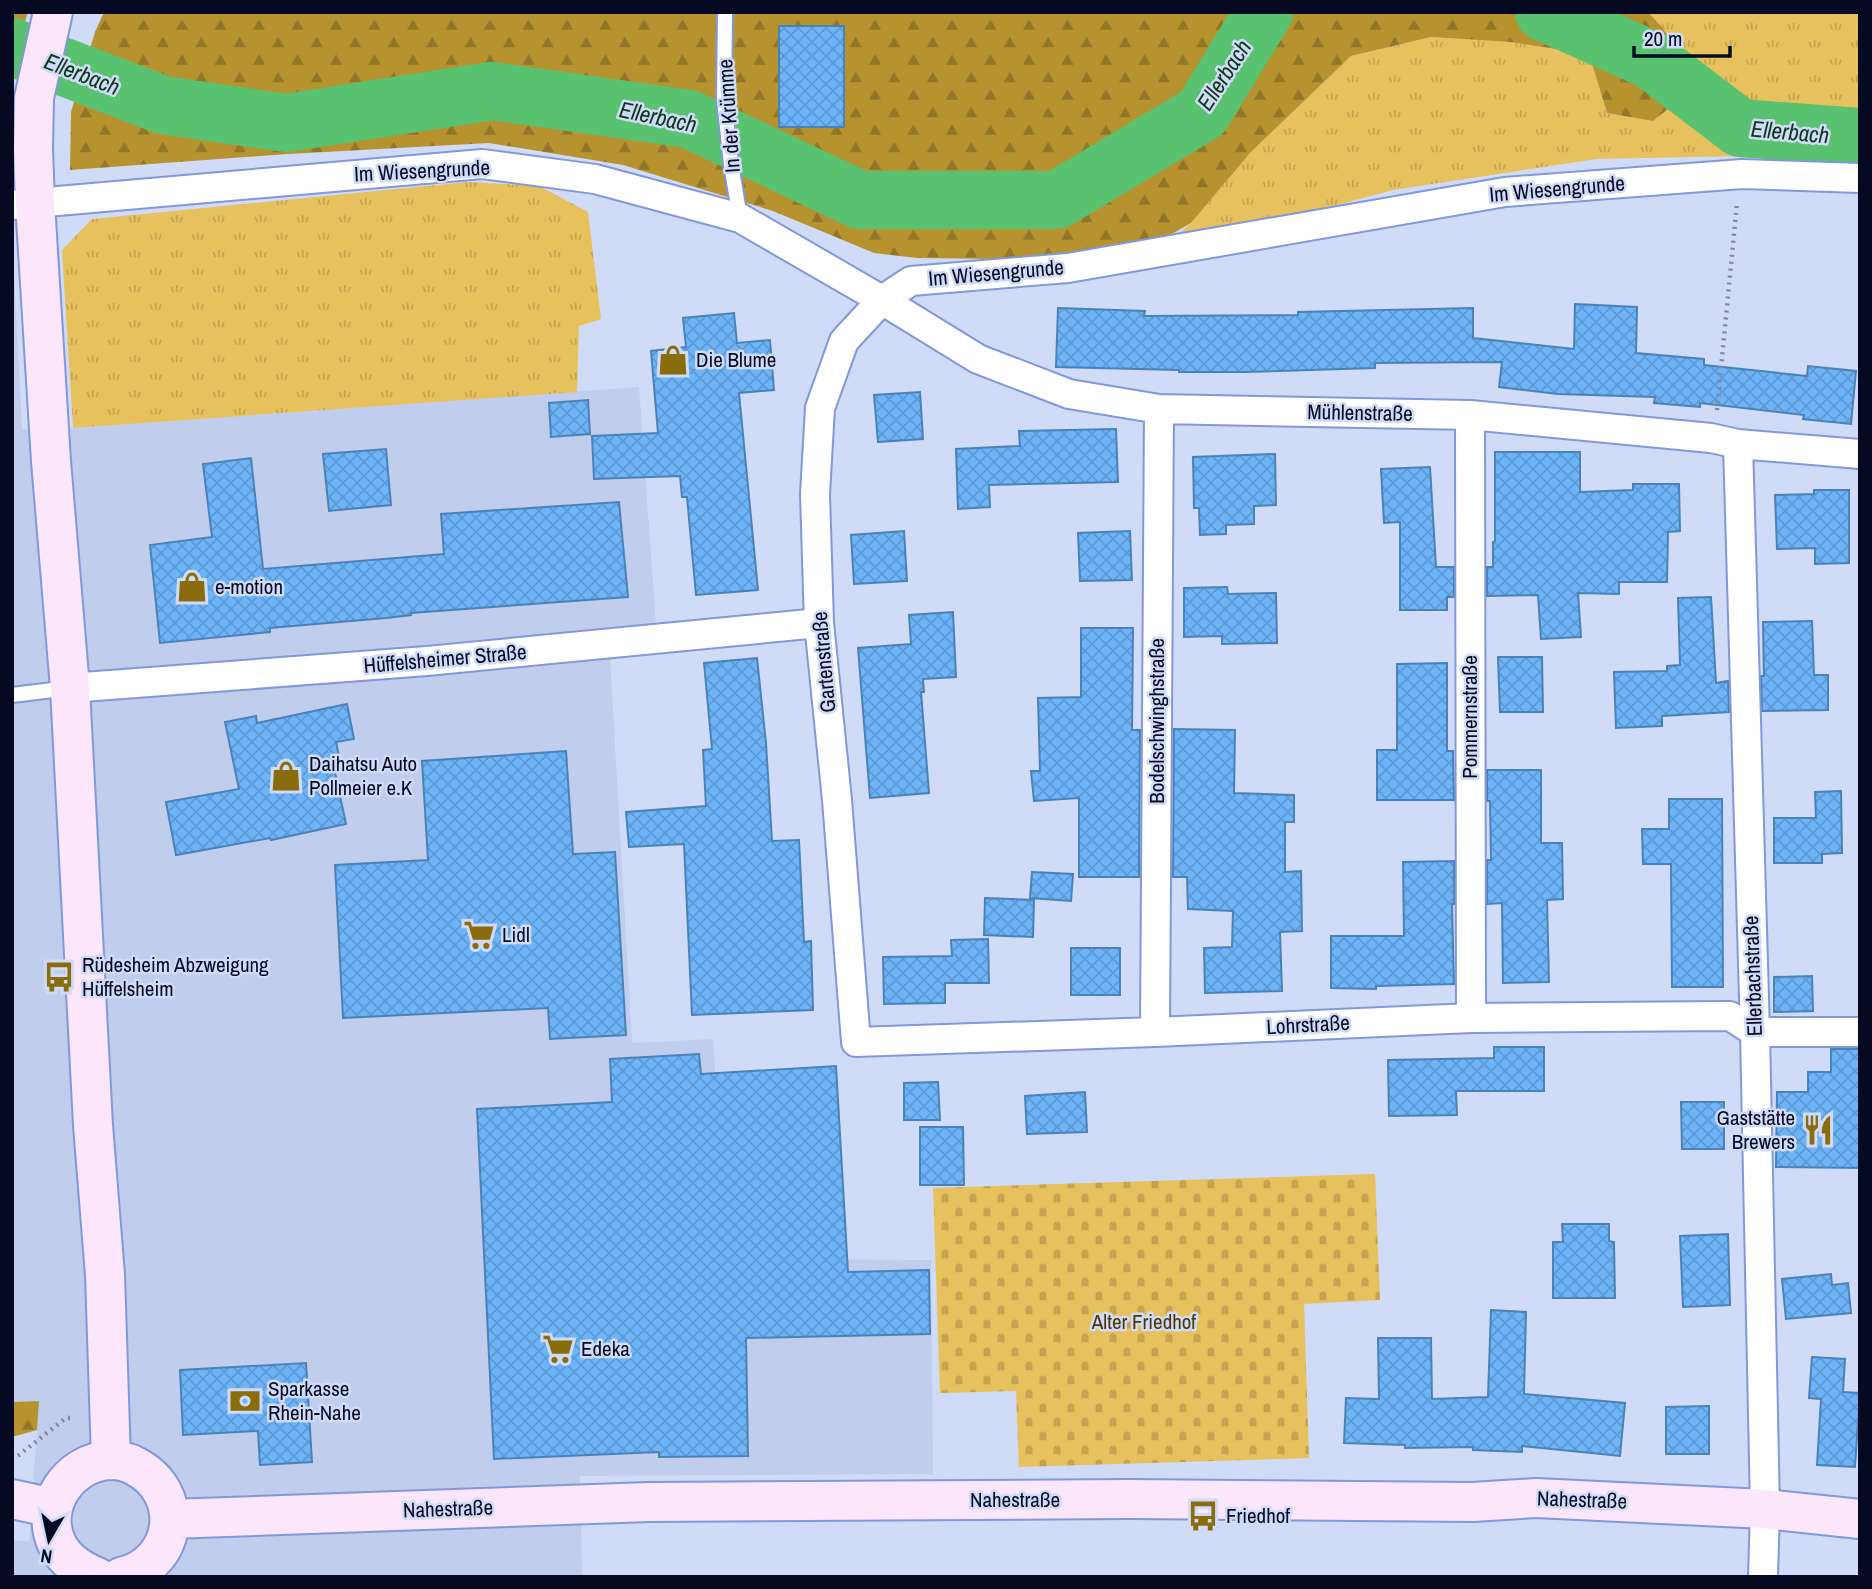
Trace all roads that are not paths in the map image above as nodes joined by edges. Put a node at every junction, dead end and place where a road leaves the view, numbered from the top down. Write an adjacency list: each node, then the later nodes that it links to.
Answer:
1 (725, 12): 5 (lane, In der Krümme)
2 (52, 15): 4 (main road)
3 (1860, 178): 6 (street, Im Wiesengrunde)
4 (24, 204): 5 (street, Im Wiesengrunde); 12 (main road)
5 (740, 218): 6 (street, Im Wiesengrunde)
6 (882, 300): 7 (street, Mühlenstraße); 11 (street, Gartenstraße)
7 (1159, 410): 8 (street, Mühlenstraße); 15 (street, Bodelschwinghstraße)
8 (1470, 415): 9 (street, Mühlenstraße); 14 (street, Pommernstraße)
9 (1725, 441): 10 (street, Mühlenstraße); 16 (street, Ellerbachstraße)
10 (1860, 454)
11 (819, 623): 12 (street, Hüffelsheimer Straße); 18 (street, Gartenstraße)
12 (70, 688): 13 (lane); 19 (main road)
13 (12, 695)
14 (1471, 1018): 15 (street, Lohrstraße); 16 (street, Lohrstraße)
15 (1156, 1032): 18 (street, Lohrstraße)
16 (1755, 1032): 17 (street); 22 (street, Ellerbachstraße)
17 (1860, 1032)
18 (856, 1042)
19 (111, 1460): 21 (main road); 23 (main road)
20 (12, 1499): 21 (main road)
21 (52, 1508): 25 (main road)
22 (1765, 1508): 23 (main road, Nahestraße); 24 (main road, Nahestraße); 27 (street, Ellerbachstraße)
23 (170, 1519): 26 (main road)
24 (1860, 1519)
25 (97, 1577)
26 (121, 1577)
27 (1763, 1577)

